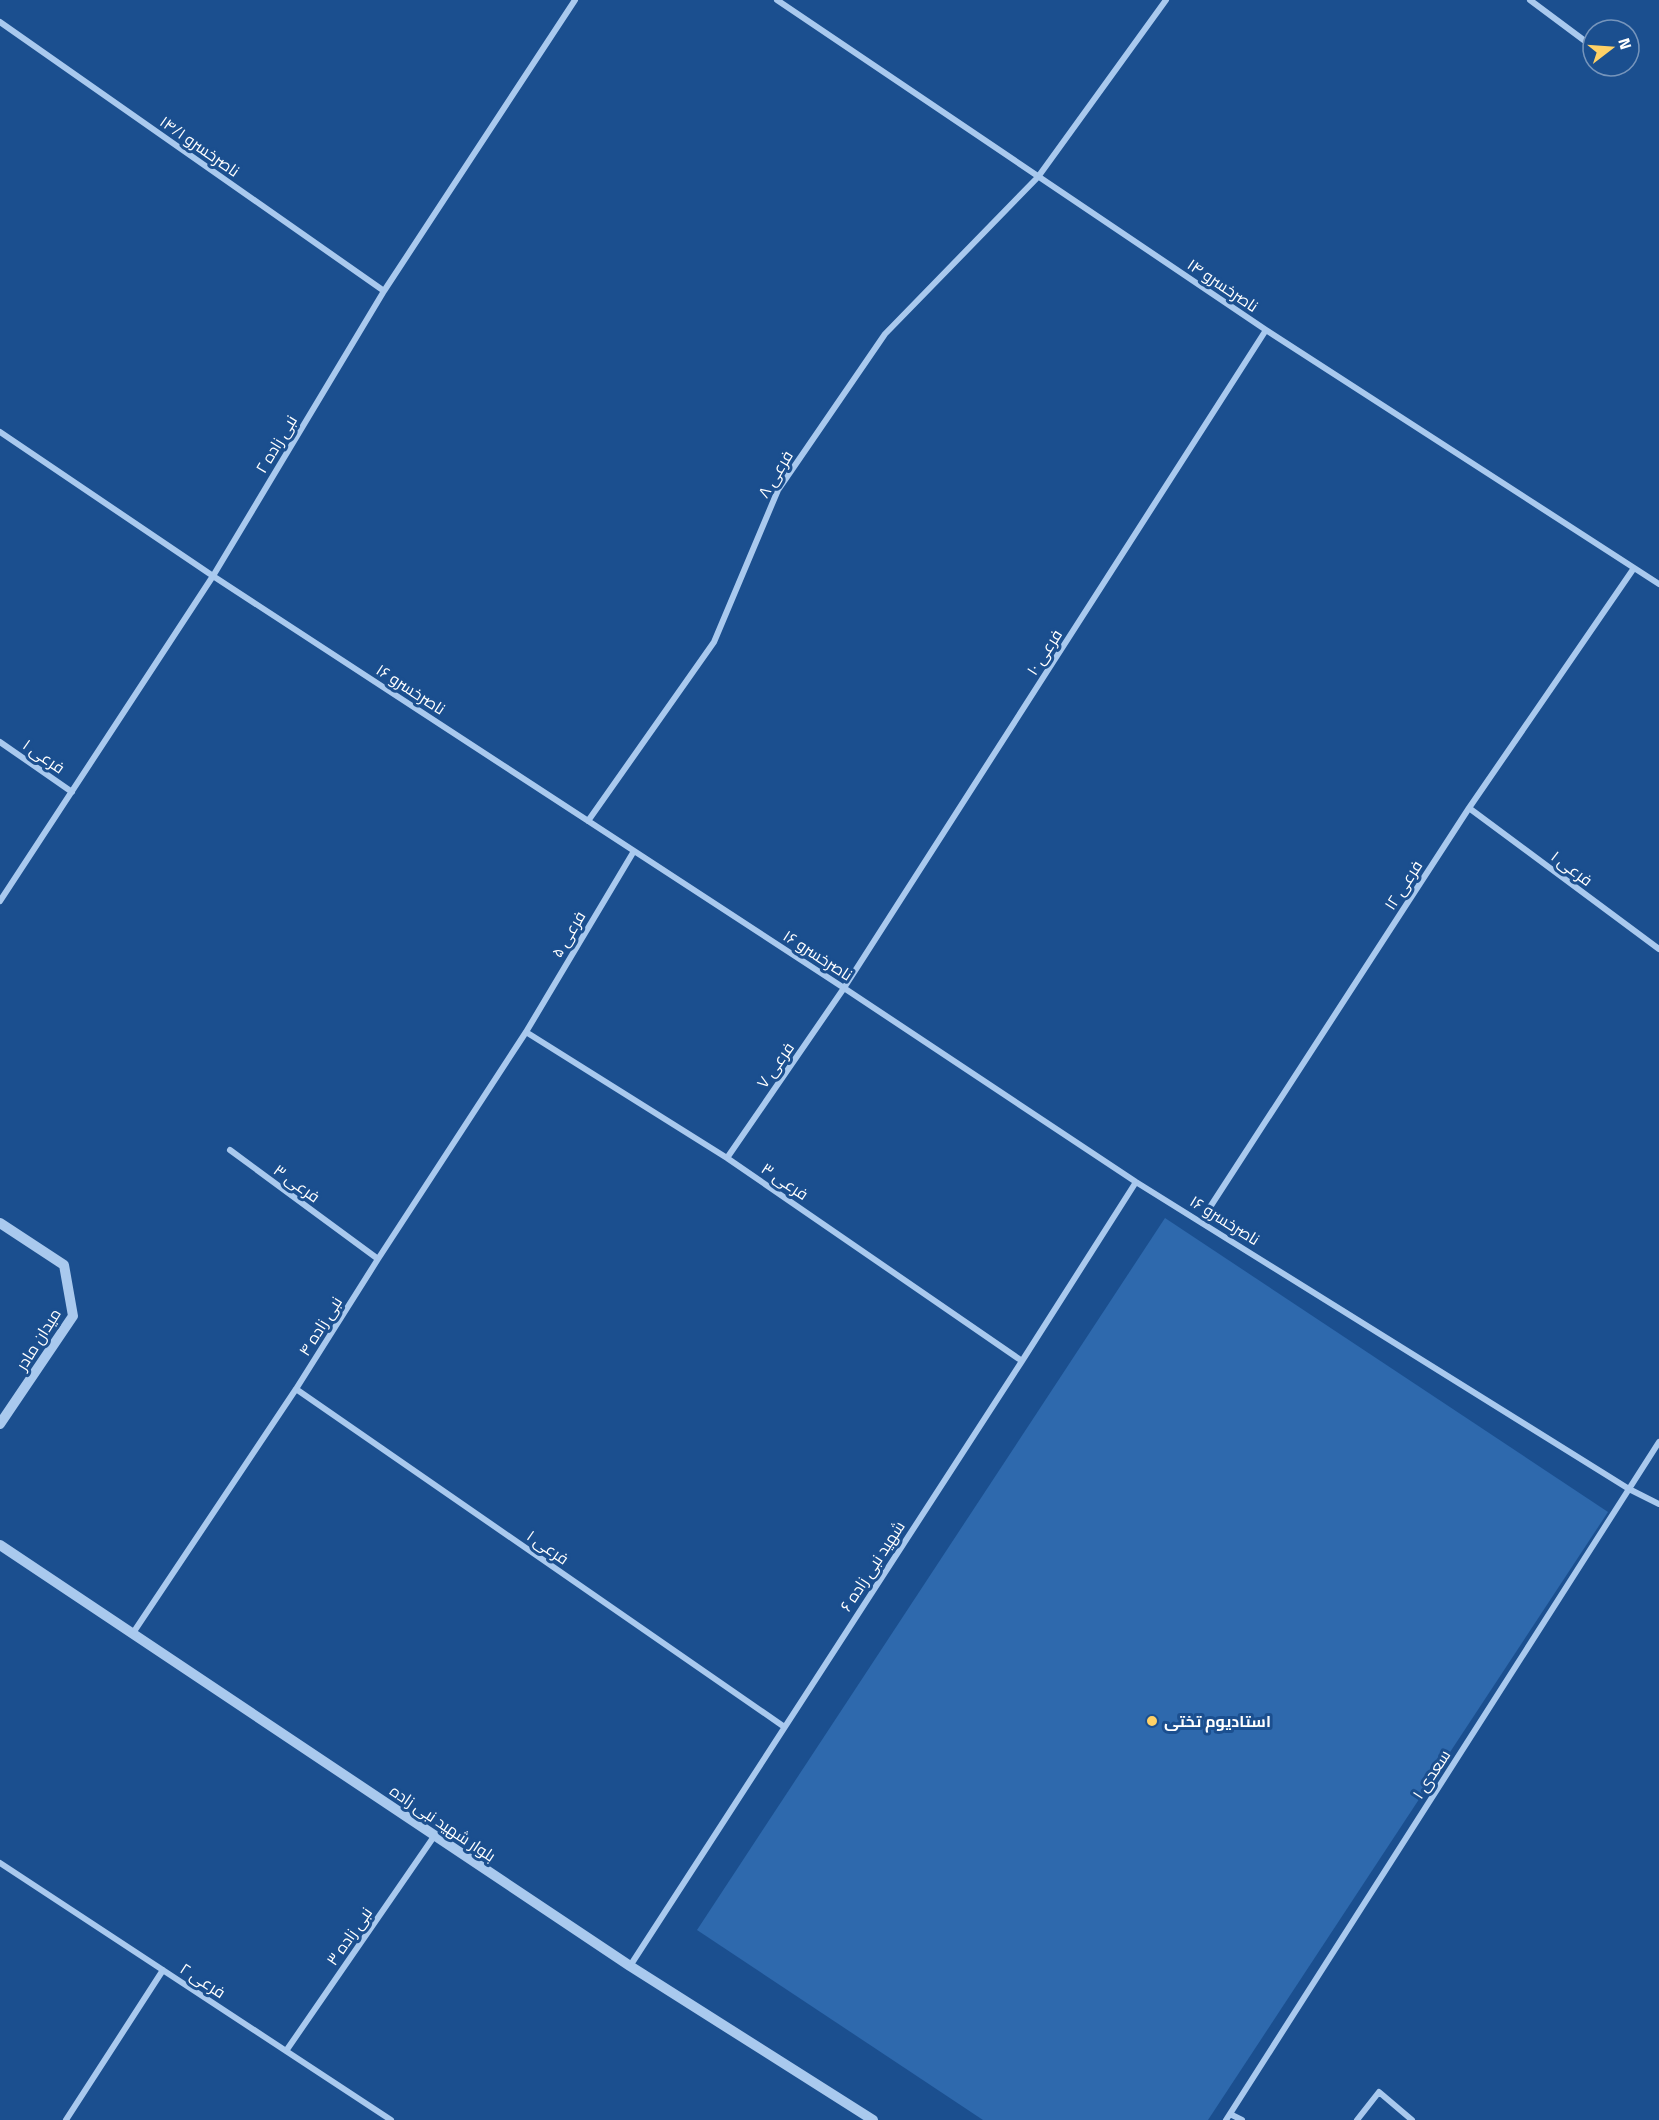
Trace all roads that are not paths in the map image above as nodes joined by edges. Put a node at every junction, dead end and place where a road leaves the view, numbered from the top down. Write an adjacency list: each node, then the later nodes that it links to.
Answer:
1 (575, 0): 8 (street, نبی زاده ۲)
2 (777, 0): 7 (street, ناصرخسرو ۱۴)
3 (1167, 0): 7 (street, فرعی ۸)
4 (1530, 0): 6 (street)
5 (0, 22): 8 (street, ناصرخسرو ۱۴/۱)
6 (1581, 38)
7 (1038, 177): 9 (street, ناصرخسرو ۱۴); 17 (street, فرعی ۸)
8 (384, 291): 12 (street, نبی زاده ۲)
9 (1266, 330): 11 (street, ناصرخسرو ۱۴); 21 (street, فرعی ۱۰)
10 (0, 432): 12 (street, ناصرخسرو ۱۶)
11 (1634, 568): 13 (street, ناصرخسرو ۱۴); 16 (street, فرعی ۱۲)
12 (213, 576): 15 (street, نبی زاده ۲); 17 (street, ناصرخسرو ۱۶)
13 (1659, 584)
14 (0, 742): 15 (street, فرعی ۱)
15 (72, 792): 19 (street, نبی زاده ۲)
16 (1469, 808): 20 (street, فرعی ۱); 26 (street, فرعی ۱۲)
17 (588, 821): 18 (street, ناصرخسرو ۱۶)
18 (634, 851): 21 (street, ناصرخسرو ۱۶); 22 (street, فرعی ۵)
19 (0, 901)
20 (1659, 949)
21 (844, 988): 24 (street, فرعی ۷); 25 (street, ناصرخسرو ۱۶)
22 (526, 1032): 24 (street, فرعی ۳); 28 (street, نبی زاده ۴)
23 (230, 1150): 28 (street, فرعی ۳)
24 (727, 1158): 29 (street, فرعی ۳)
25 (1136, 1182): 26 (street, ناصرخسرو ۱۶); 29 (street, شهید نبی زاده ۶)
26 (1201, 1221): 33 (street, ناصرخسرو ۱۶)
27 (0, 1223): 31 (street, میدان مادر)
28 (378, 1259): 30 (street, نبی زاده ۴)
29 (1022, 1361): 37 (street, شهید نبی زاده ۶)
30 (296, 1389): 36 (street, نبی زاده ۴); 37 (street, فرعی ۱)
31 (0, 1424)
32 (1659, 1442): 33 (street, سعدی ۱)
33 (1629, 1489): 34 (street, ناصرخسرو ۱۶); 43 (street, سعدی ۱)
34 (1659, 1504)
35 (0, 1545): 36 (street, بلوار شهید نبی زاده)
36 (133, 1633): 38 (street, بلوار شهید نبی زاده)
37 (783, 1726): 40 (street, شهید نبی زاده ۶)
38 (435, 1835): 40 (street, بلوار شهید نبی زاده); 42 (street, نبی زاده ۳)
39 (0, 1863): 41 (street, فرعی ۲)
40 (630, 1966): 46 (street, بلوار شهید نبی زاده)
41 (163, 1970): 42 (street, فرعی ۲); 44 (street)
42 (286, 2051): 45 (street, فرعی ۲)
43 (1228, 2117): 47 (street)
44 (66, 2120)
45 (391, 2120)
46 (873, 2120)
47 (1242, 2120)
48 (1357, 2120): 49 (street)
49 (1412, 2120)

